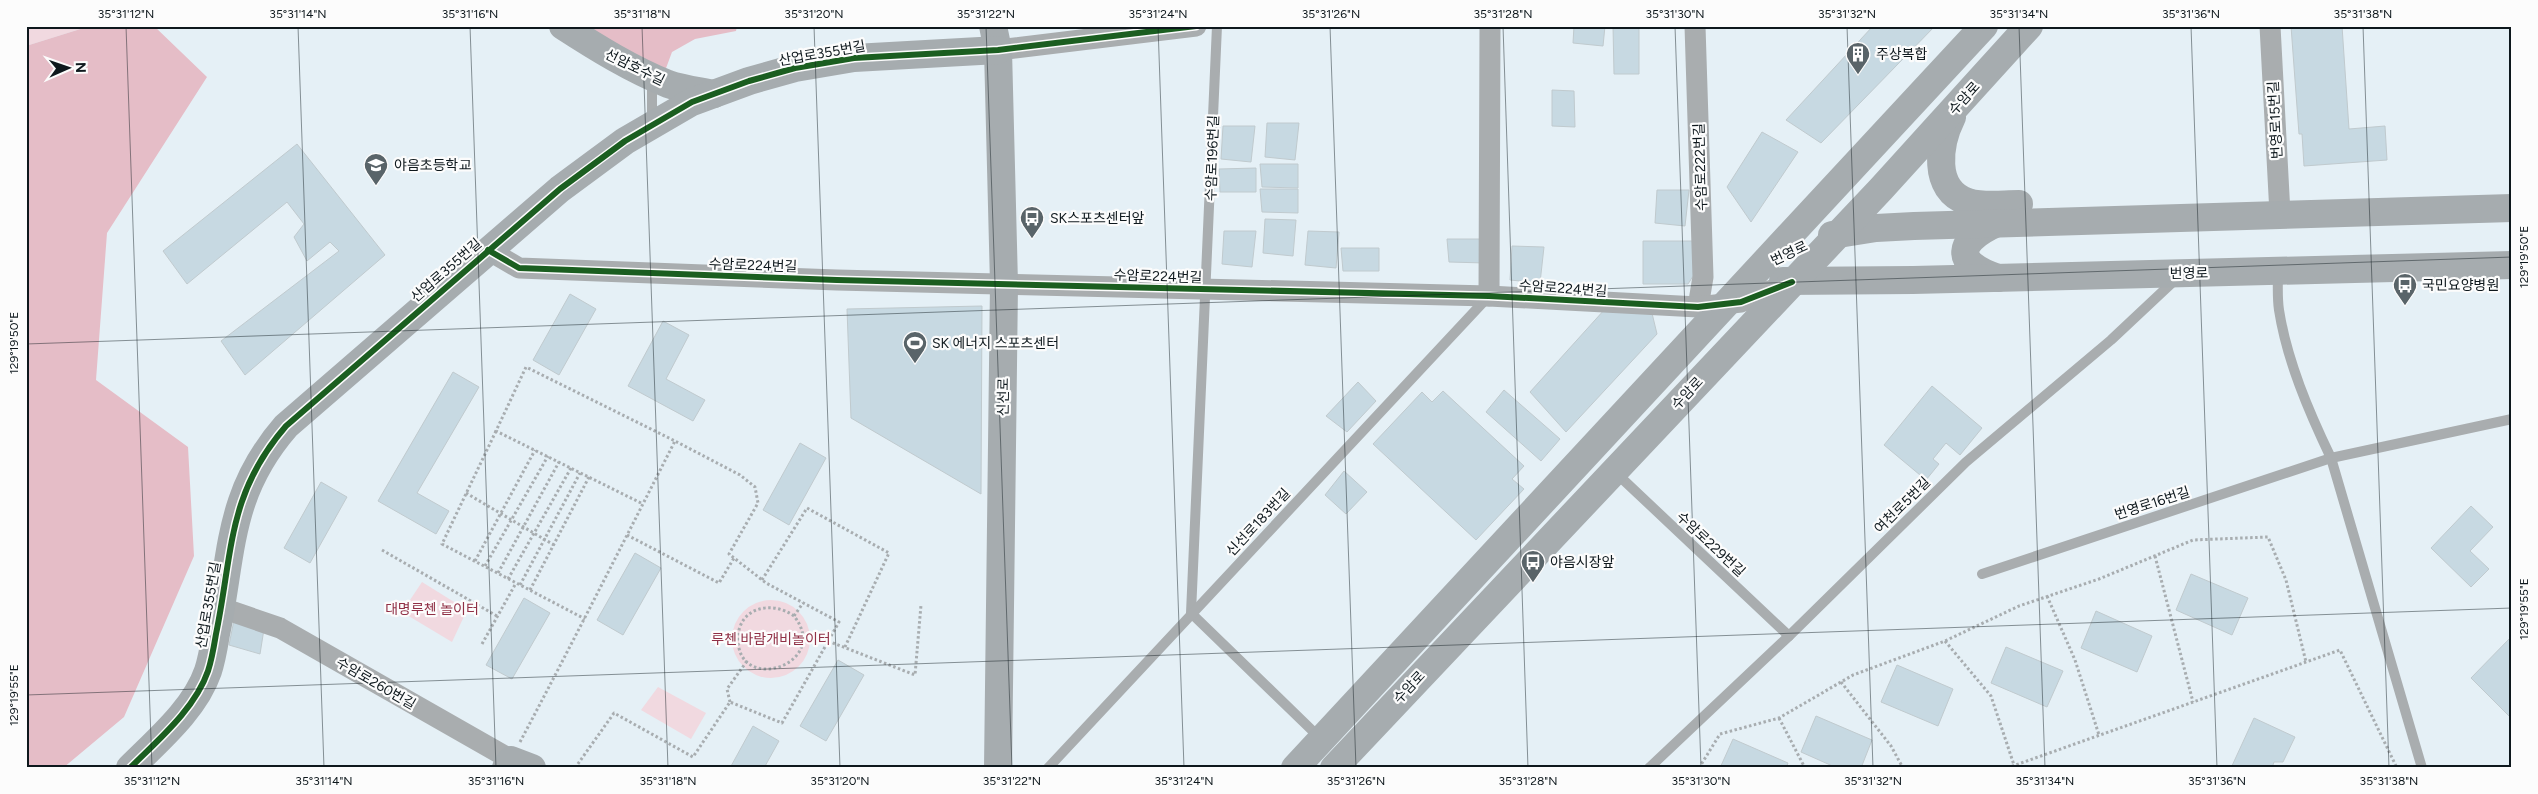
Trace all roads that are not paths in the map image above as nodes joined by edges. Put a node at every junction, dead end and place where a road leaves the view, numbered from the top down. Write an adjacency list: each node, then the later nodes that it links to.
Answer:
1 (563, 26): 10 (main road, 선암호수길)
2 (1196, 26): 9 (street)
3 (1217, 26): 29 (lane, 수암로196번길)
4 (1490, 26): 30 (street)
5 (1695, 26): 32 (street, 수암로222번길)
6 (1984, 26): 22 (main road, 수암로)
7 (2029, 26): 12 (main road, 수암로)
8 (2270, 26): 15 (street, 번영로15번길)
9 (996, 38): 11 (main road, 산업로355번길); 28 (main road, 신선로)
10 (652, 77): 11 (main road, 선암호수길); 13 (lane)
11 (714, 94): 13 (main road, 산업로355번길)
12 (1960, 102): 16 (main road); 19 (main road, 수암로)
13 (652, 125): 18 (main road, 산업로355번길)
14 (2512, 208): 15 (main road, 번영로)
15 (2280, 214): 16 (main road, 번영로)
16 (2147, 218): 17 (main road, 번영로)
17 (1997, 223): 19 (main road, 번영로); 26 (main road)
18 (514, 228): 20 (main road, 산업로355번길); 23 (street)
19 (1839, 233): 22 (main road, 번영로); 27 (main road, 수암로)
20 (488, 250): 23 (street); 37 (main road, 산업로355번길)
21 (2512, 265): 24 (main road, 번영로)
22 (1761, 267): 27 (main road, 번영로); 31 (main road, 수암로)
23 (519, 268): 28 (street, 수암로224번길)
24 (2278, 271): 25 (main road, 번영로); 34 (lane)
25 (2183, 273): 26 (main road, 번영로); 39 (lane, 여천로5번길)
26 (1998, 278): 27 (main road, 번영로)
27 (1792, 282): 31 (street, 수암로224번길); 35 (main road, 수암로)
28 (1004, 284): 29 (street, 수암로224번길); 44 (main road, 신선로)
29 (1206, 290): 30 (street, 수암로224번길); 38 (lane, 수암로224번길)
30 (1489, 296): 32 (street, 수암로224번길); 38 (lane, 신선로183번길)
31 (1724, 305): 32 (street, 수암로224번길); 40 (main road, 수암로)
32 (1698, 307)
33 (2512, 419): 34 (lane, 번영로16번길)
34 (2331, 458): 36 (lane, 번영로16번길); 48 (lane)
35 (1614, 471): 39 (lane, 수암로229번길); 41 (main road, 수암로)
36 (1982, 574)
37 (222, 608): 42 (main road, 산업로355번길); 43 (street, 수암로260번길)
38 (1191, 614): 40 (lane); 45 (lane, 신선로183번길)
39 (1789, 636): 47 (lane, 여천로5번길)
40 (1321, 739): 46 (main road, 수암로)
41 (1343, 764)
42 (136, 766)
43 (519, 766)
44 (998, 768)
45 (1048, 768)
46 (1295, 768)
47 (1650, 768)
48 (2422, 768)

